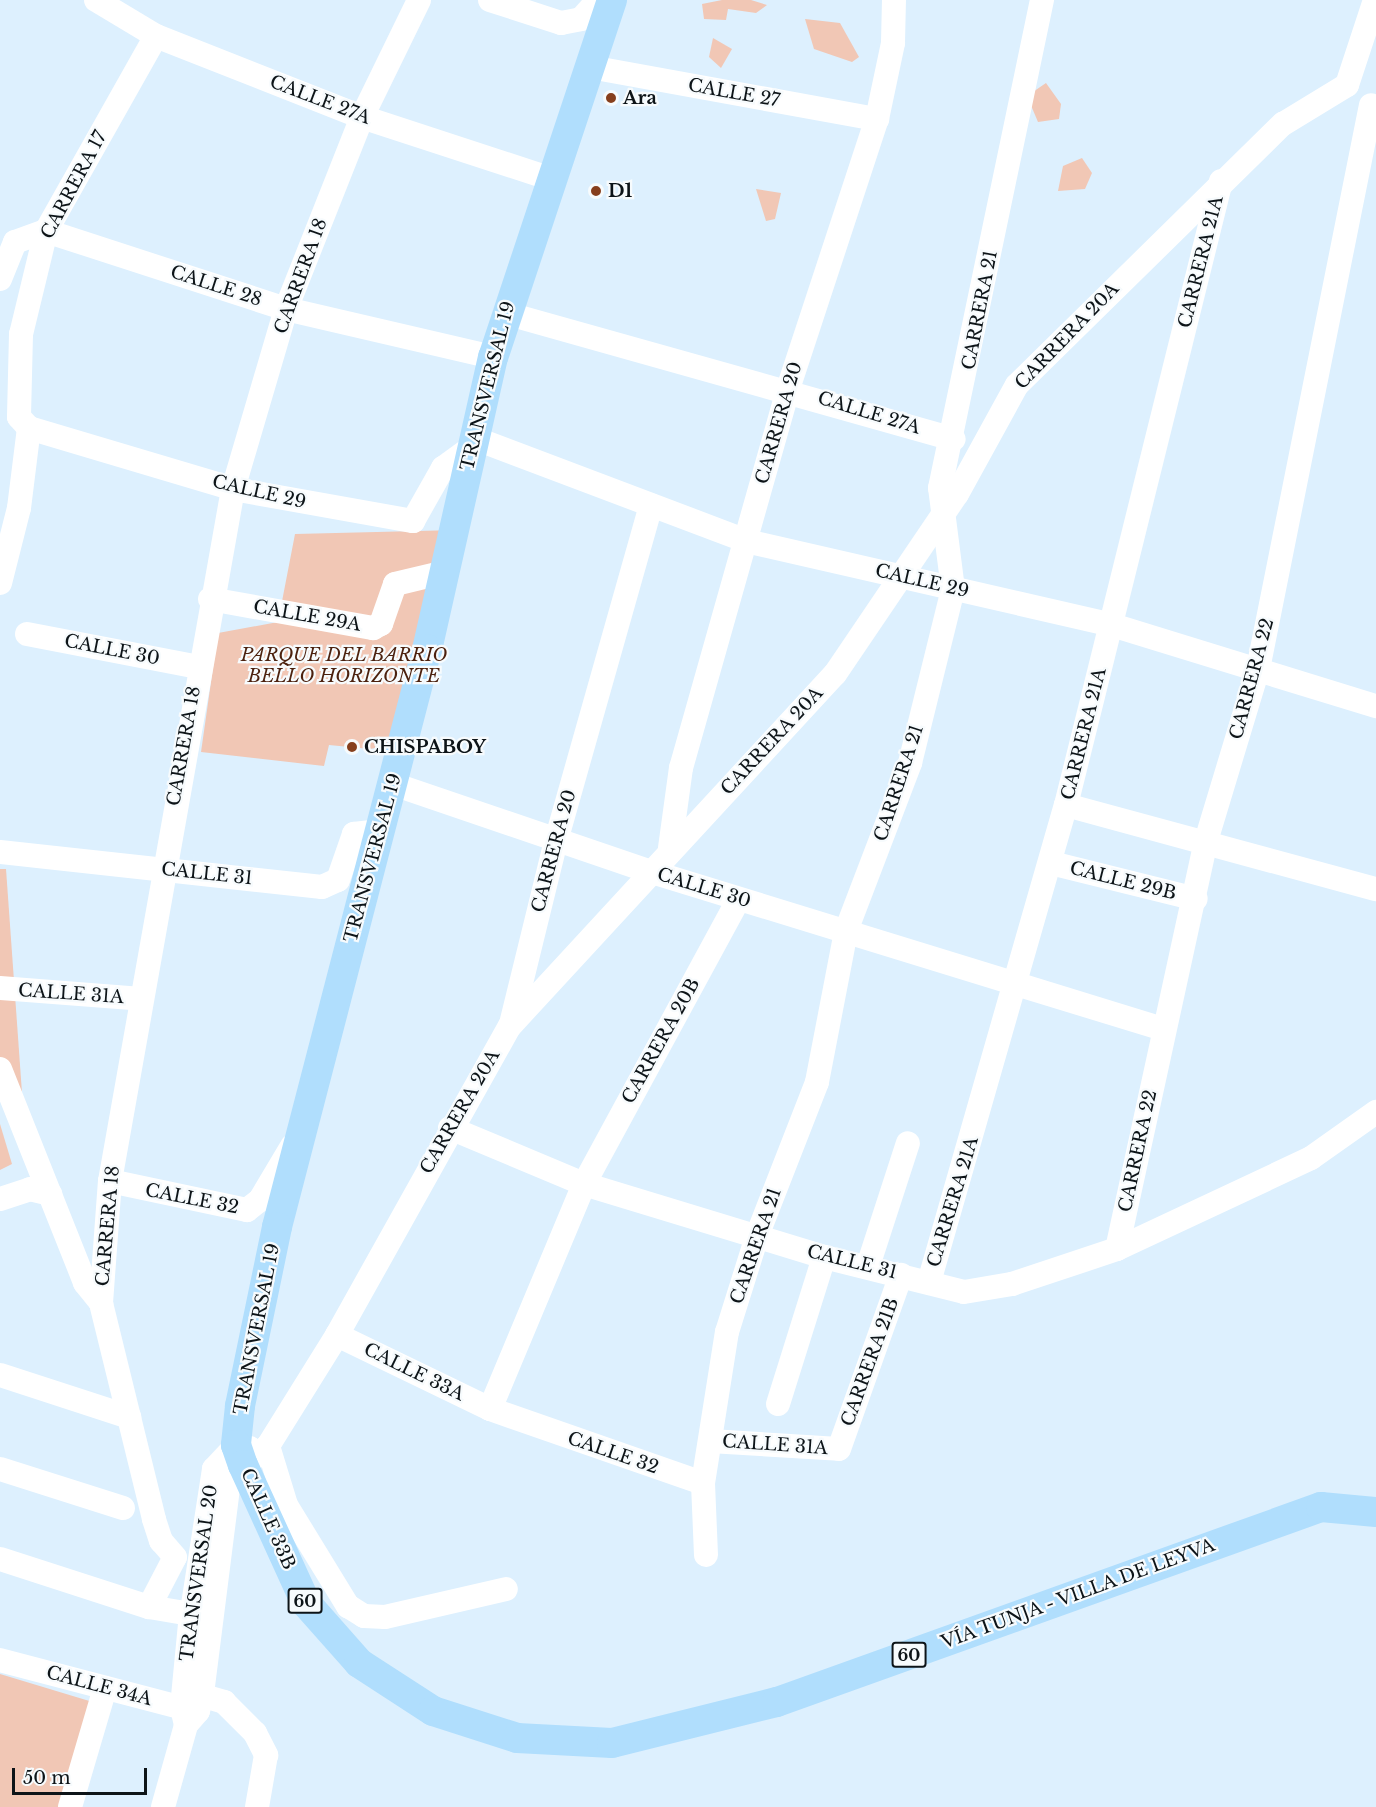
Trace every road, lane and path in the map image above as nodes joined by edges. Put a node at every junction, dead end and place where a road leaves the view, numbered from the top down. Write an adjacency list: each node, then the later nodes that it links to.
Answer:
1 (96, 0): 9 (street, CALLE 27A)
2 (419, 0): 13 (street, CARRERA 18)
3 (490, 0): 4 (street)
4 (598, 0)
5 (612, 0): 10 (main road, TRANSVERSAL 19)
6 (894, 0): 14 (street, CARRERA 20)
7 (1042, 0): 24 (street, CARRERA 21)
8 (1374, 1): 11 (street)
9 (156, 36): 13 (street, CALLE 27A); 17 (street, CARRERA 17)
10 (590, 67): 14 (street, CALLE 27); 15 (main road, TRANSVERSAL 19)
11 (1347, 85): 12 (street); 16 (street, CARRERA 20A)
12 (1373, 113): 38 (street, CARRERA 22)
13 (362, 117): 15 (street, CALLE 27A); 19 (street, CARRERA 18)
14 (877, 119): 22 (street, CARRERA 20)
15 (552, 179): 20 (main road, TRANSVERSAL 19)
16 (1221, 181): 28 (street, CARRERA 20A); 35 (street, CARRERA 21A)
17 (46, 231): 18 (street); 19 (street, CALLE 28); 23 (street, CARRERA 17)
18 (0, 279)
19 (286, 309): 21 (street, CALLE 28); 26 (street, CARRERA 18)
20 (505, 313): 21 (main road, TRANSVERSAL 19); 22 (street, CALLE 27A)
21 (492, 357): 25 (main road, TRANSVERSAL 19)
22 (788, 388): 24 (street, CALLE 27A); 29 (street, CARRERA 20)
23 (24, 422): 26 (street, CALLE 29); 32 (street, CARRERA 17)
24 (954, 440): 28 (street, CARRERA 21)
25 (473, 443): 26 (street, CALLE 29); 27 (street, CALLE 29); 30 (main road, TRANSVERSAL 19)
26 (233, 489): 34 (street, CARRERA 18)
27 (651, 505): 29 (street, CALLE 29); 43 (street, CARRERA 20)
28 (944, 511): 31 (street, CARRERA 20A); 33 (street, CARRERA 21)
29 (746, 541): 31 (street, CALLE 29); 45 (street, CARRERA 20)
30 (445, 572): 34 (street, CALLE 29A); 40 (main road, TRANSVERSAL 19)
31 (901, 576): 33 (street, CALLE 29); 45 (street, CARRERA 20A)
32 (0, 583)
33 (953, 589): 35 (street, CALLE 29); 53 (street, CARRERA 21)
34 (210, 599): 37 (street, CARRERA 18)
35 (1112, 625): 38 (street, CALLE 29); 41 (street, CARRERA 21A)
36 (27, 634): 37 (street, CALLE 30)
37 (198, 667): 48 (street, CARRERA 18)
38 (1258, 669): 39 (street, CALLE 29); 44 (street, CARRERA 22)
39 (1376, 706)
40 (393, 784): 42 (main road, TRANSVERSAL 19); 43 (street, CALLE 30)
41 (1066, 805): 44 (street); 47 (street, CARRERA 21A)
42 (380, 831): 48 (street, CALLE 31); 61 (main road, TRANSVERSAL 19)
43 (556, 841): 49 (street, CALLE 30); 57 (street, CARRERA 20)
44 (1206, 841): 50 (street); 52 (street, CARRERA 22)
45 (670, 848): 49 (street, CARRERA 20A)
46 (0, 852): 48 (street, CALLE 31)
47 (1051, 863): 52 (street, CALLE 29B); 54 (street, CARRERA 21A)
48 (163, 870): 56 (street, CARRERA 18)
49 (652, 872): 51 (street, CALLE 30); 57 (street, CARRERA 20A)
50 (1376, 889)
51 (739, 899): 53 (street, CALLE 30); 65 (street, CARRERA 20B)
52 (1196, 899): 58 (street, CARRERA 22)
53 (846, 931): 54 (street, CALLE 30); 68 (street, CARRERA 21)
54 (1018, 983): 58 (street, CALLE 30); 73 (street, CARRERA 21A)
55 (0, 988): 56 (street, CALLE 31A)
56 (142, 999): 64 (street, CARRERA 18)
57 (510, 1026): 62 (street, CARRERA 20A)
58 (1163, 1029): 69 (street, CARRERA 22)
59 (0, 1070): 66 (street)
60 (1376, 1112): 69 (street, CALLE 31)
61 (302, 1128): 64 (street, CALLE 32); 82 (main road, TRANSVERSAL 19)
62 (450, 1128): 65 (street, CALLE 31); 75 (street, CARRERA 20A)
63 (908, 1143): 71 (street)
64 (110, 1181): 74 (street, CARRERA 18)
65 (584, 1184): 68 (street, CALLE 31); 78 (street)
66 (50, 1194): 67 (street); 74 (street)
67 (0, 1199)
68 (757, 1236): 70 (street, CALLE 31); 80 (street, CARRERA 21)
69 (1117, 1249): 73 (street, CALLE 31)
70 (824, 1257): 71 (street, CALLE 31); 77 (street)
71 (868, 1266): 72 (street, CALLE 31)
72 (901, 1275): 73 (street, CALLE 31); 81 (street, CARRERA 21B)
73 (929, 1282)
74 (101, 1303): 79 (street, CARRERA 18)
75 (337, 1335): 78 (street, CALLE 33A); 82 (street, CARRERA 20A)
76 (0, 1375): 79 (street)
77 (778, 1404)
78 (490, 1409): 84 (street, CALLE 32)
79 (129, 1417): 88 (street, CARRERA 18)
80 (710, 1440): 81 (street, CALLE 31A); 84 (street, CARRERA 21)
81 (839, 1449)
82 (251, 1451): 90 (street, TRANSVERSAL 20); 91 (street); 96 (street, TRANSVERSAL 20); 97 (main road, CALLE 33B / 60)
83 (0, 1469): 85 (street)
84 (703, 1484): 87 (street, CARRERA 21)
85 (123, 1508)
86 (1376, 1512): 97 (main road, VÍA TUNJA - VILLA DE LEYVA / 60)
87 (706, 1555)
88 (175, 1557): 90 (street); 92 (street)
89 (0, 1559): 92 (street)
90 (199, 1561): 93 (street, TRANSVERSAL 20)
91 (506, 1589)
92 (149, 1607): 93 (street)
93 (191, 1614): 96 (street, TRANSVERSAL 20)
94 (0, 1660): 95 (street, CALLE 34A)
95 (105, 1688): 96 (street, CALLE 34A); 98 (street)
96 (190, 1706): 99 (street); 100 (street)
97 (433, 1711)
98 (70, 1807)
99 (163, 1807)
100 (257, 1807)

